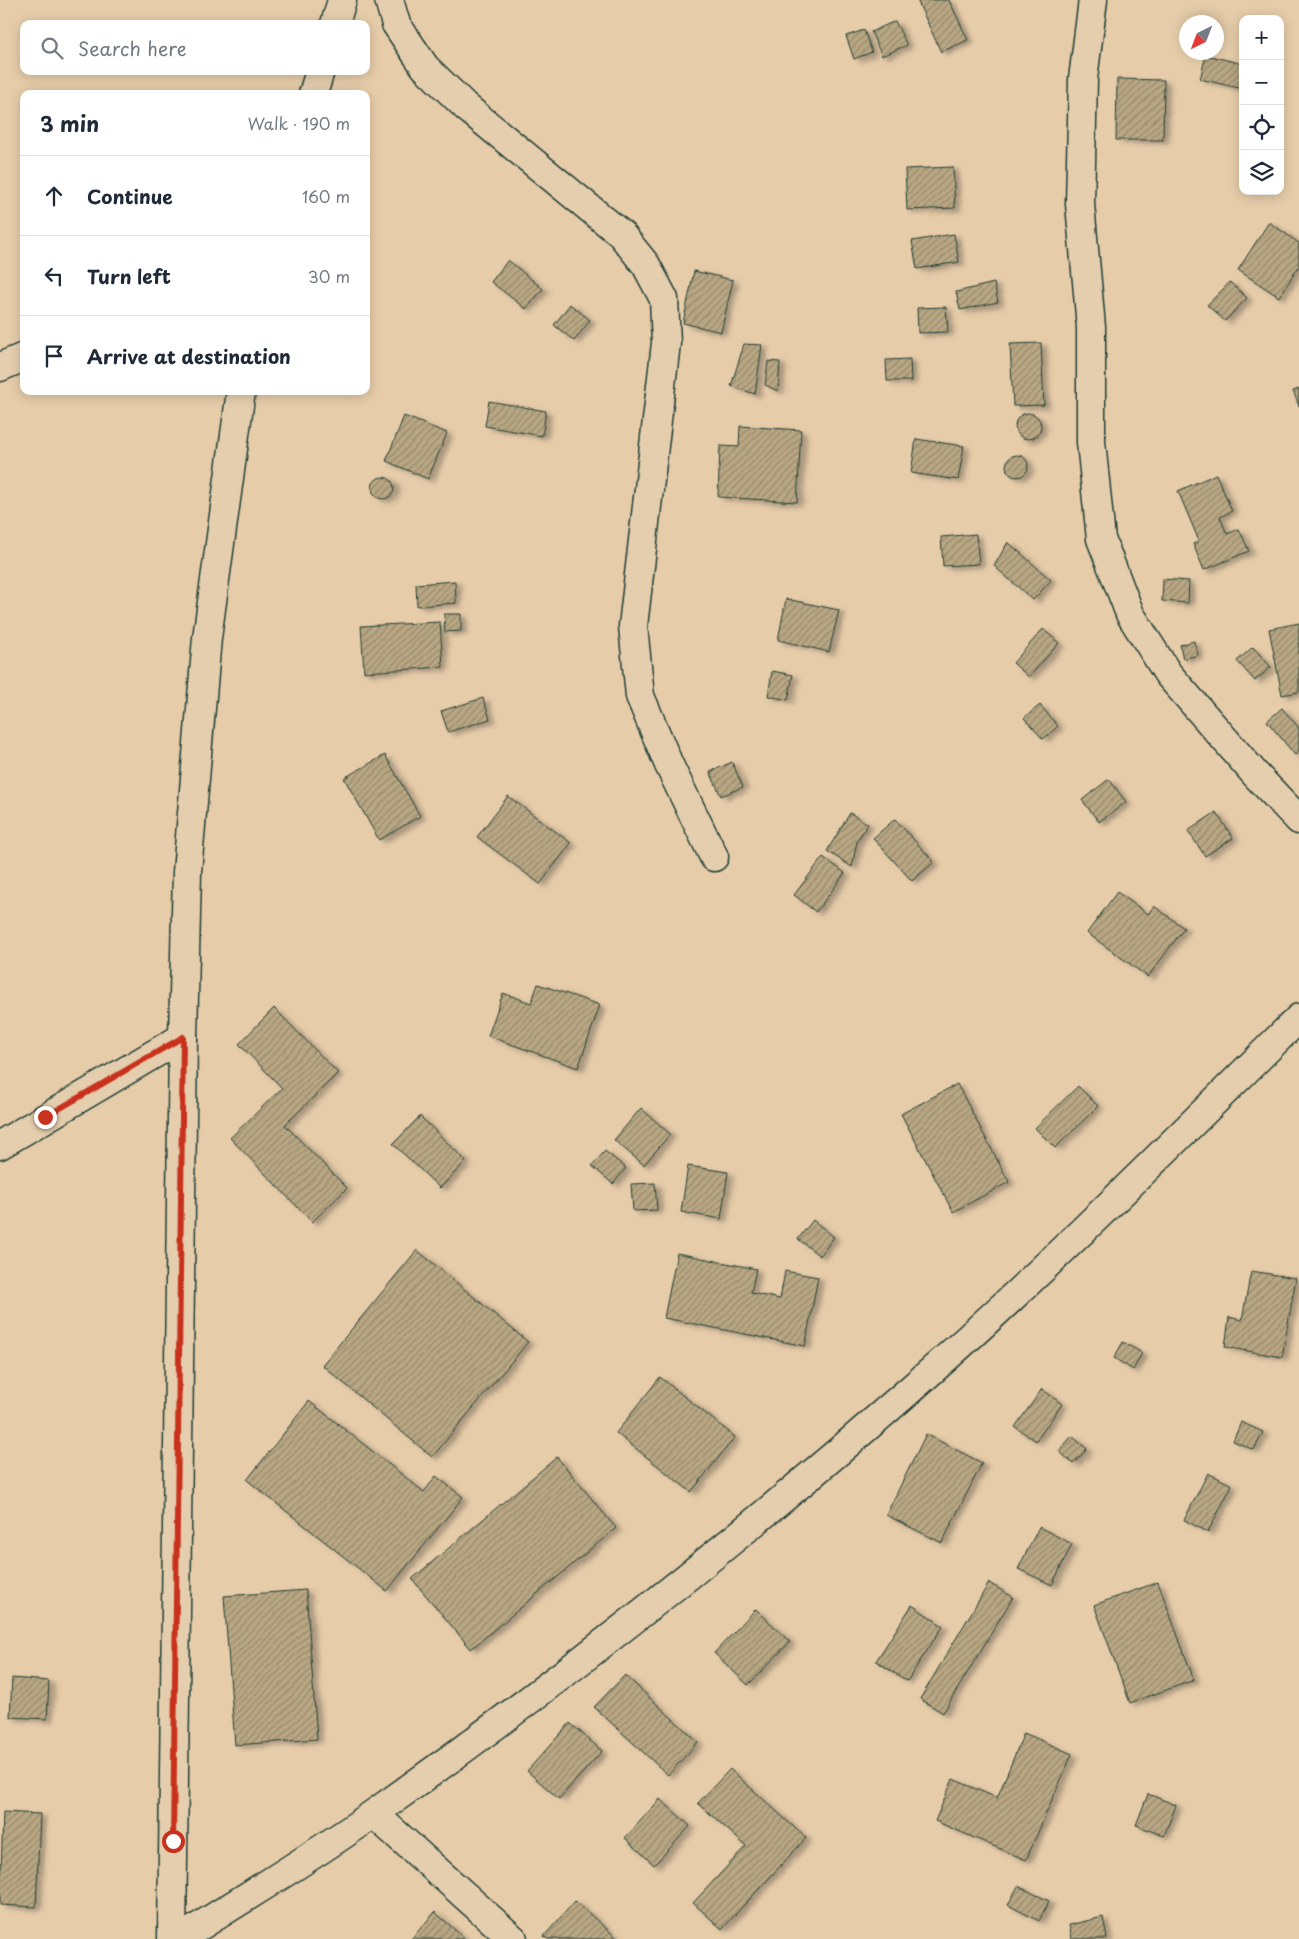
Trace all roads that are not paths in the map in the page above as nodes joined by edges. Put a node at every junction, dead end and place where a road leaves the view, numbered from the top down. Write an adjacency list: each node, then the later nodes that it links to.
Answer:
1 (342, 0): 4 (street)
2 (389, 0): 11 (street)
3 (1093, 0): 10 (street)
4 (336, 20)
5 (319, 75): 6 (street)
6 (314, 90)
7 (20, 359): 8 (street)
8 (0, 367)
9 (240, 395): 13 (street)
10 (1299, 820)
11 (714, 857)
12 (1299, 1018): 15 (street)
13 (183, 1037): 14 (street); 16 (street)
14 (0, 1145)
15 (374, 1814): 17 (street); 18 (street)
16 (172, 1939)
17 (180, 1939)
18 (514, 1939)

